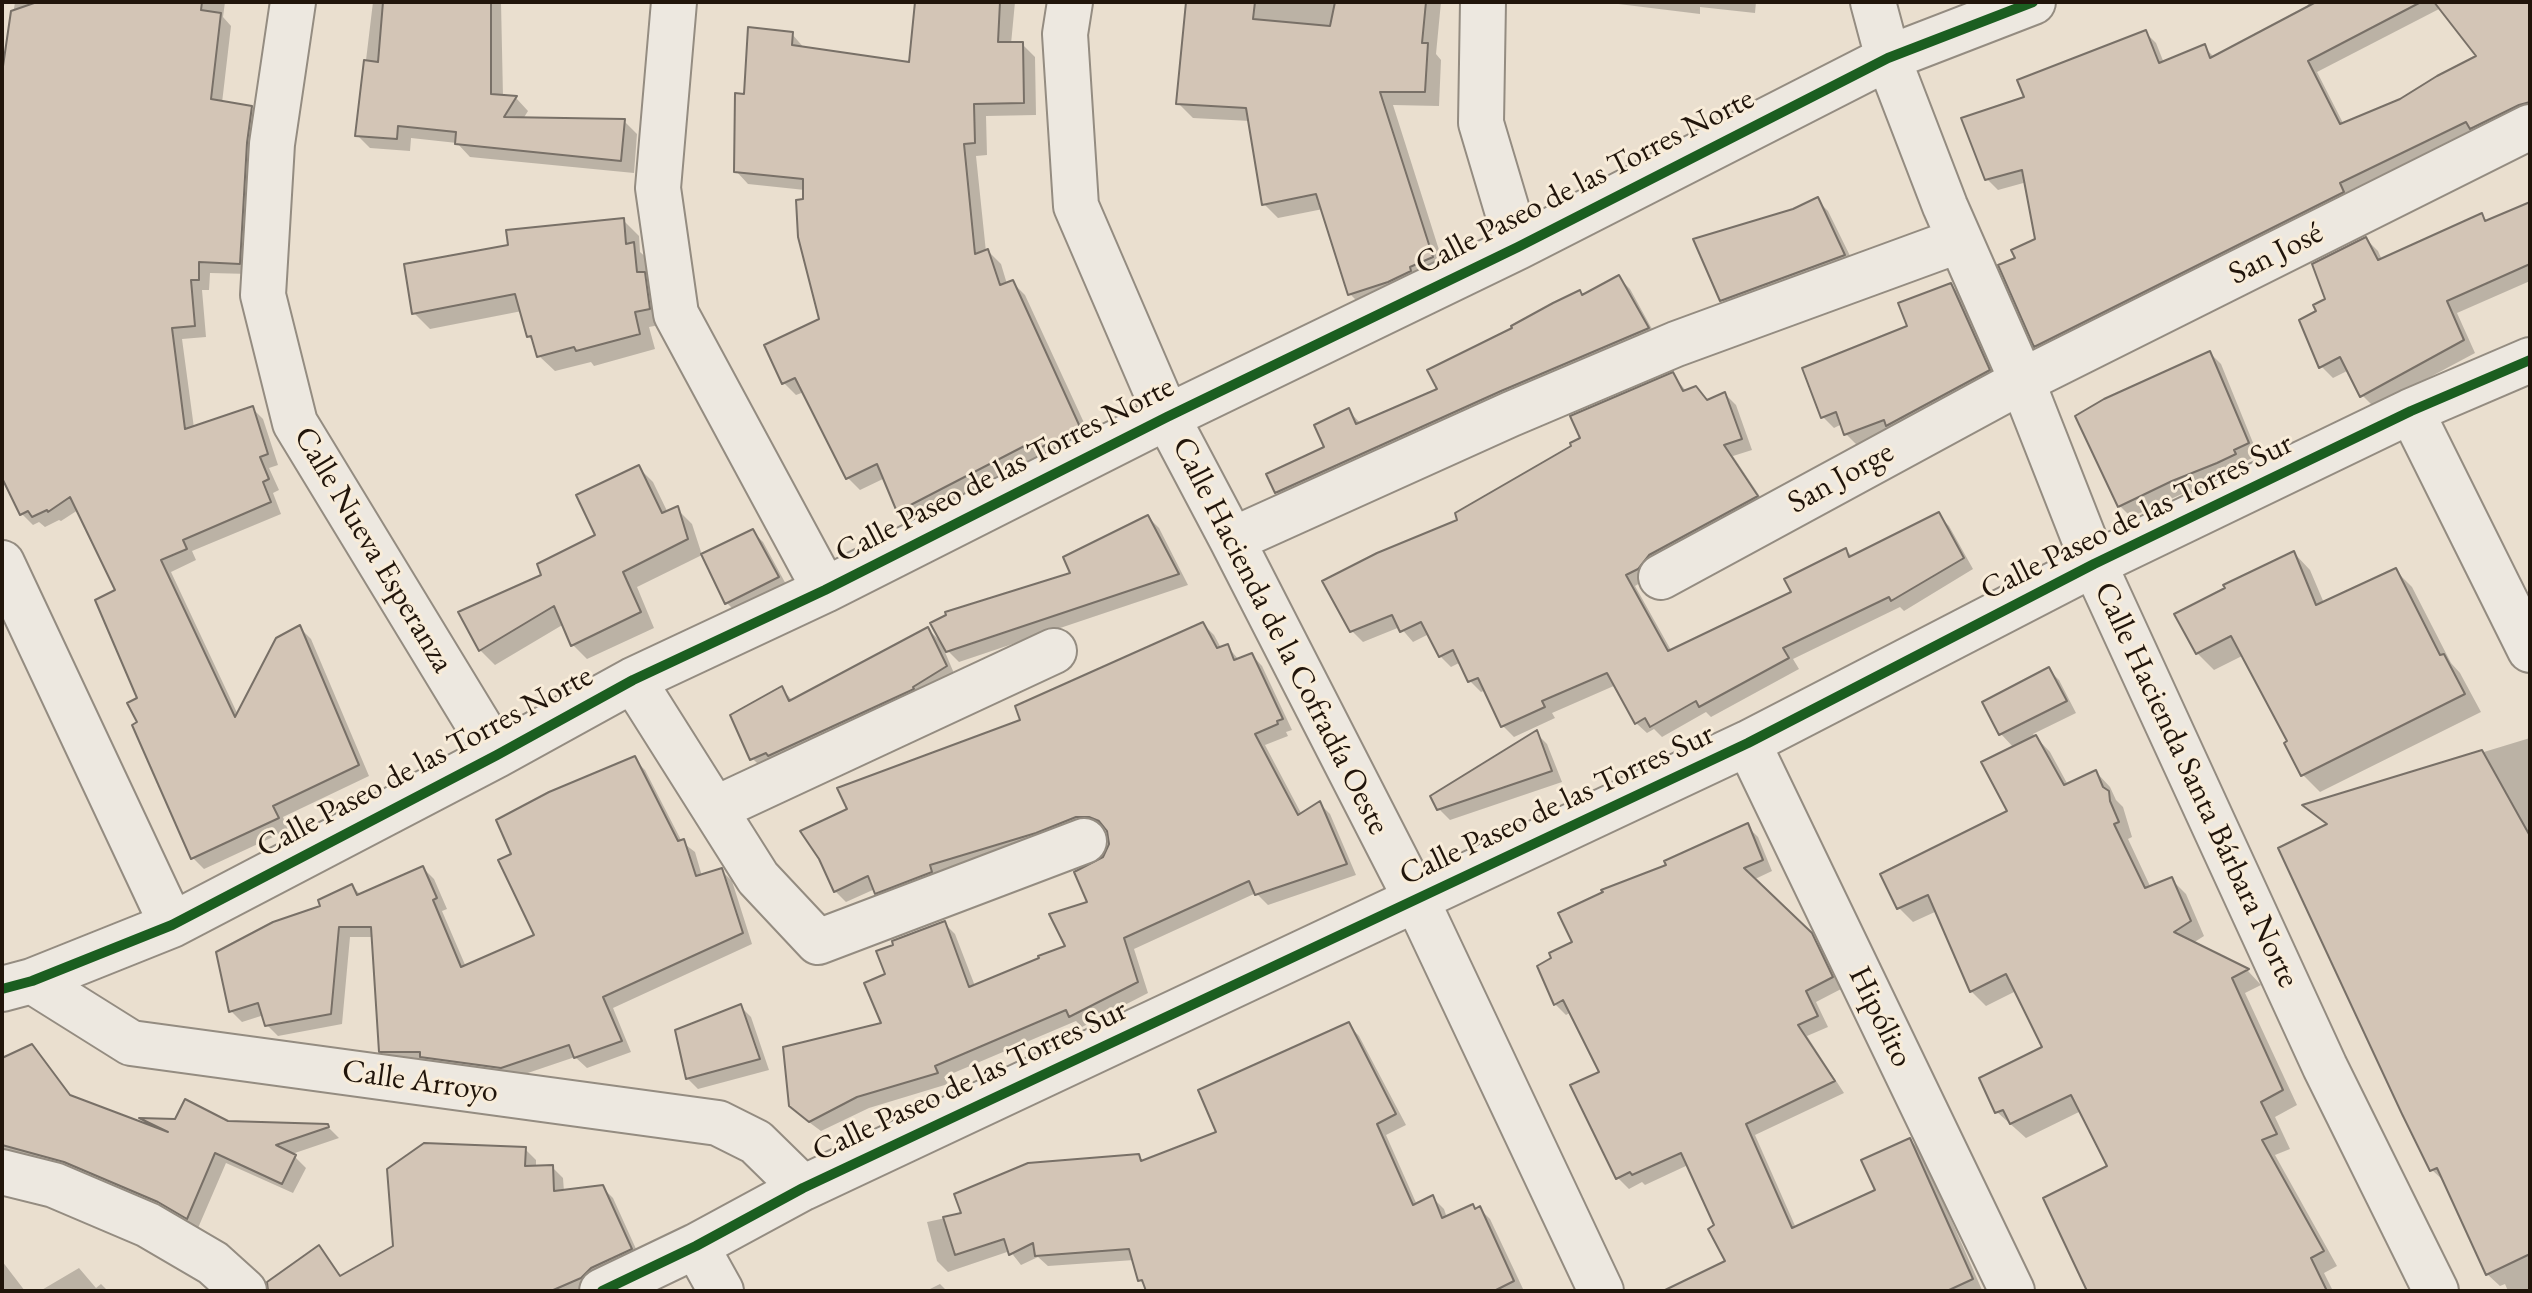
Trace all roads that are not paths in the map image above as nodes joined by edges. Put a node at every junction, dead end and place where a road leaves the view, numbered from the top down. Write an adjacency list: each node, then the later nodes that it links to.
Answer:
1 (293, 2): 24 (street, Calle Nueva Esperanza)
2 (674, 2): 19 (street)
3 (1070, 2): 14 (street, Calle Hacienda de la Cofradía Oeste)
4 (1483, 2): 10 (street)
5 (1873, 2): 7 (street, Calle Hacienda Santa Bárbara Norte)
6 (2033, 2): 7 (street, Calle Paseo de las Torres Norte)
7 (1888, 58): 9 (street, Calle Hacienda Santa Bárbara Norte); 10 (street, Calle Paseo de las Torres Norte)
8 (2530, 127): 12 (street, San José)
9 (1960, 240): 12 (street, Calle Hacienda Santa Bárbara Norte); 15 (street)
10 (1518, 247): 14 (street, Calle Paseo de las Torres Norte)
11 (2530, 360): 13 (street, Calle Paseo de las Torres Sur)
12 (2022, 381): 17 (street, Calle Hacienda Santa Bárbara Norte); 18 (street, San Jorge)
13 (2411, 411): 17 (street, Calle Paseo de las Torres Sur); 20 (street)
14 (1167, 417): 15 (street, Calle Hacienda de la Cofradía Oeste); 19 (street, Calle Paseo de las Torres Norte)
15 (1232, 540): 27 (street, Calle Hacienda de la Cofradía Oeste)
16 (2, 563): 28 (street)
17 (2094, 564): 23 (street, Calle Paseo de las Torres Sur); 38 (street, Calle Hacienda Santa Bárbara Norte)
18 (1661, 577)
19 (825, 590): 22 (street, Calle Paseo de las Torres Norte)
20 (2530, 650)
21 (1054, 651): 25 (street)
22 (633, 680): 24 (street, Calle Paseo de las Torres Norte); 25 (street)
23 (1748, 743): 27 (street, Calle Paseo de las Torres Sur); 37 (street, Hipólito)
24 (497, 755): 28 (street, Calle Paseo de las Torres Norte)
25 (715, 809): 26 (street)
26 (1084, 841)
27 (1417, 901): 31 (street, Calle Paseo de las Torres Sur); 36 (street, Calle Hacienda de la Cofradía Oeste)
28 (172, 925): 29 (street, Calle Paseo de las Torres Norte)
29 (17, 985): 31 (street, Calle Arroyo)
30 (2, 1172): 33 (street)
31 (803, 1188): 32 (street, Calle Paseo de las Torres Sur)
32 (696, 1246): 34 (street, Calle Paseo de las Torres Sur); 35 (street)
33 (244, 1291)
34 (602, 1291)
35 (721, 1291)
36 (1601, 1291)
37 (2012, 1291)
38 (2436, 1291)

